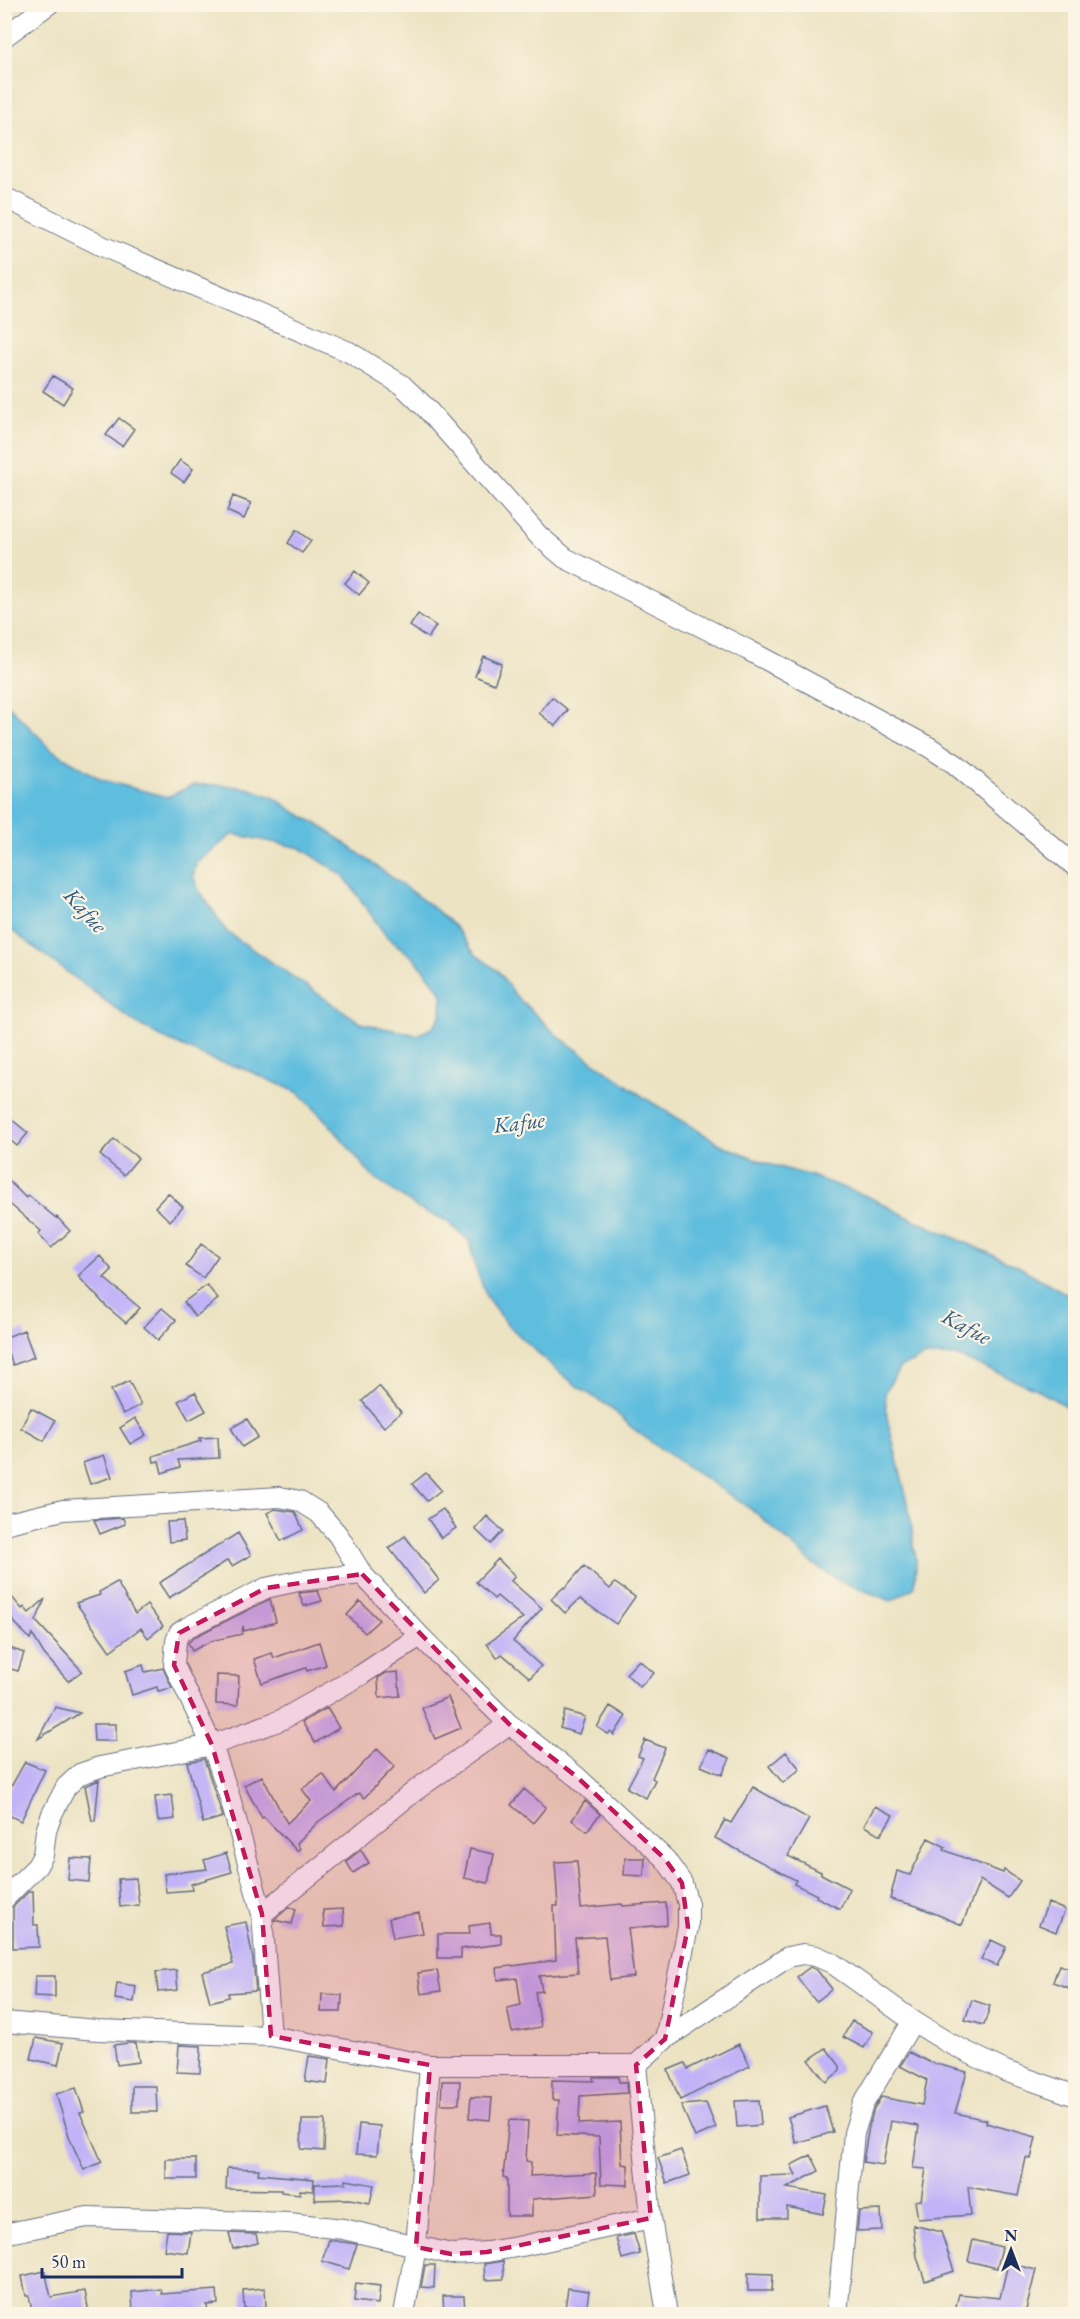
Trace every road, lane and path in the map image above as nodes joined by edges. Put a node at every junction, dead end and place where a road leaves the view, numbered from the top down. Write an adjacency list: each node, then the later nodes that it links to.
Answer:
1 (49, 4): 2 (street)
2 (4, 37)
3 (4, 197): 4 (street)
4 (1076, 867)
5 (4, 1524): 6 (street)
6 (362, 1574): 7 (street); 9 (street)
7 (420, 1636): 8 (street); 9 (street)
8 (509, 1724): 11 (street); 15 (street)
9 (213, 1745): 10 (street); 11 (street)
10 (4, 1899)
11 (262, 1914): 14 (street)
12 (913, 2021): 15 (street); 18 (street); 24 (street)
13 (4, 2022): 14 (street)
14 (271, 2036): 16 (street)
15 (665, 2039): 17 (street)
16 (430, 2065): 17 (street); 21 (street)
17 (636, 2065): 19 (street)
18 (1076, 2096)
19 (651, 2218): 21 (street); 23 (street)
20 (4, 2234): 21 (street)
21 (416, 2247): 22 (street)
22 (404, 2314)
23 (667, 2314)
24 (837, 2314)

